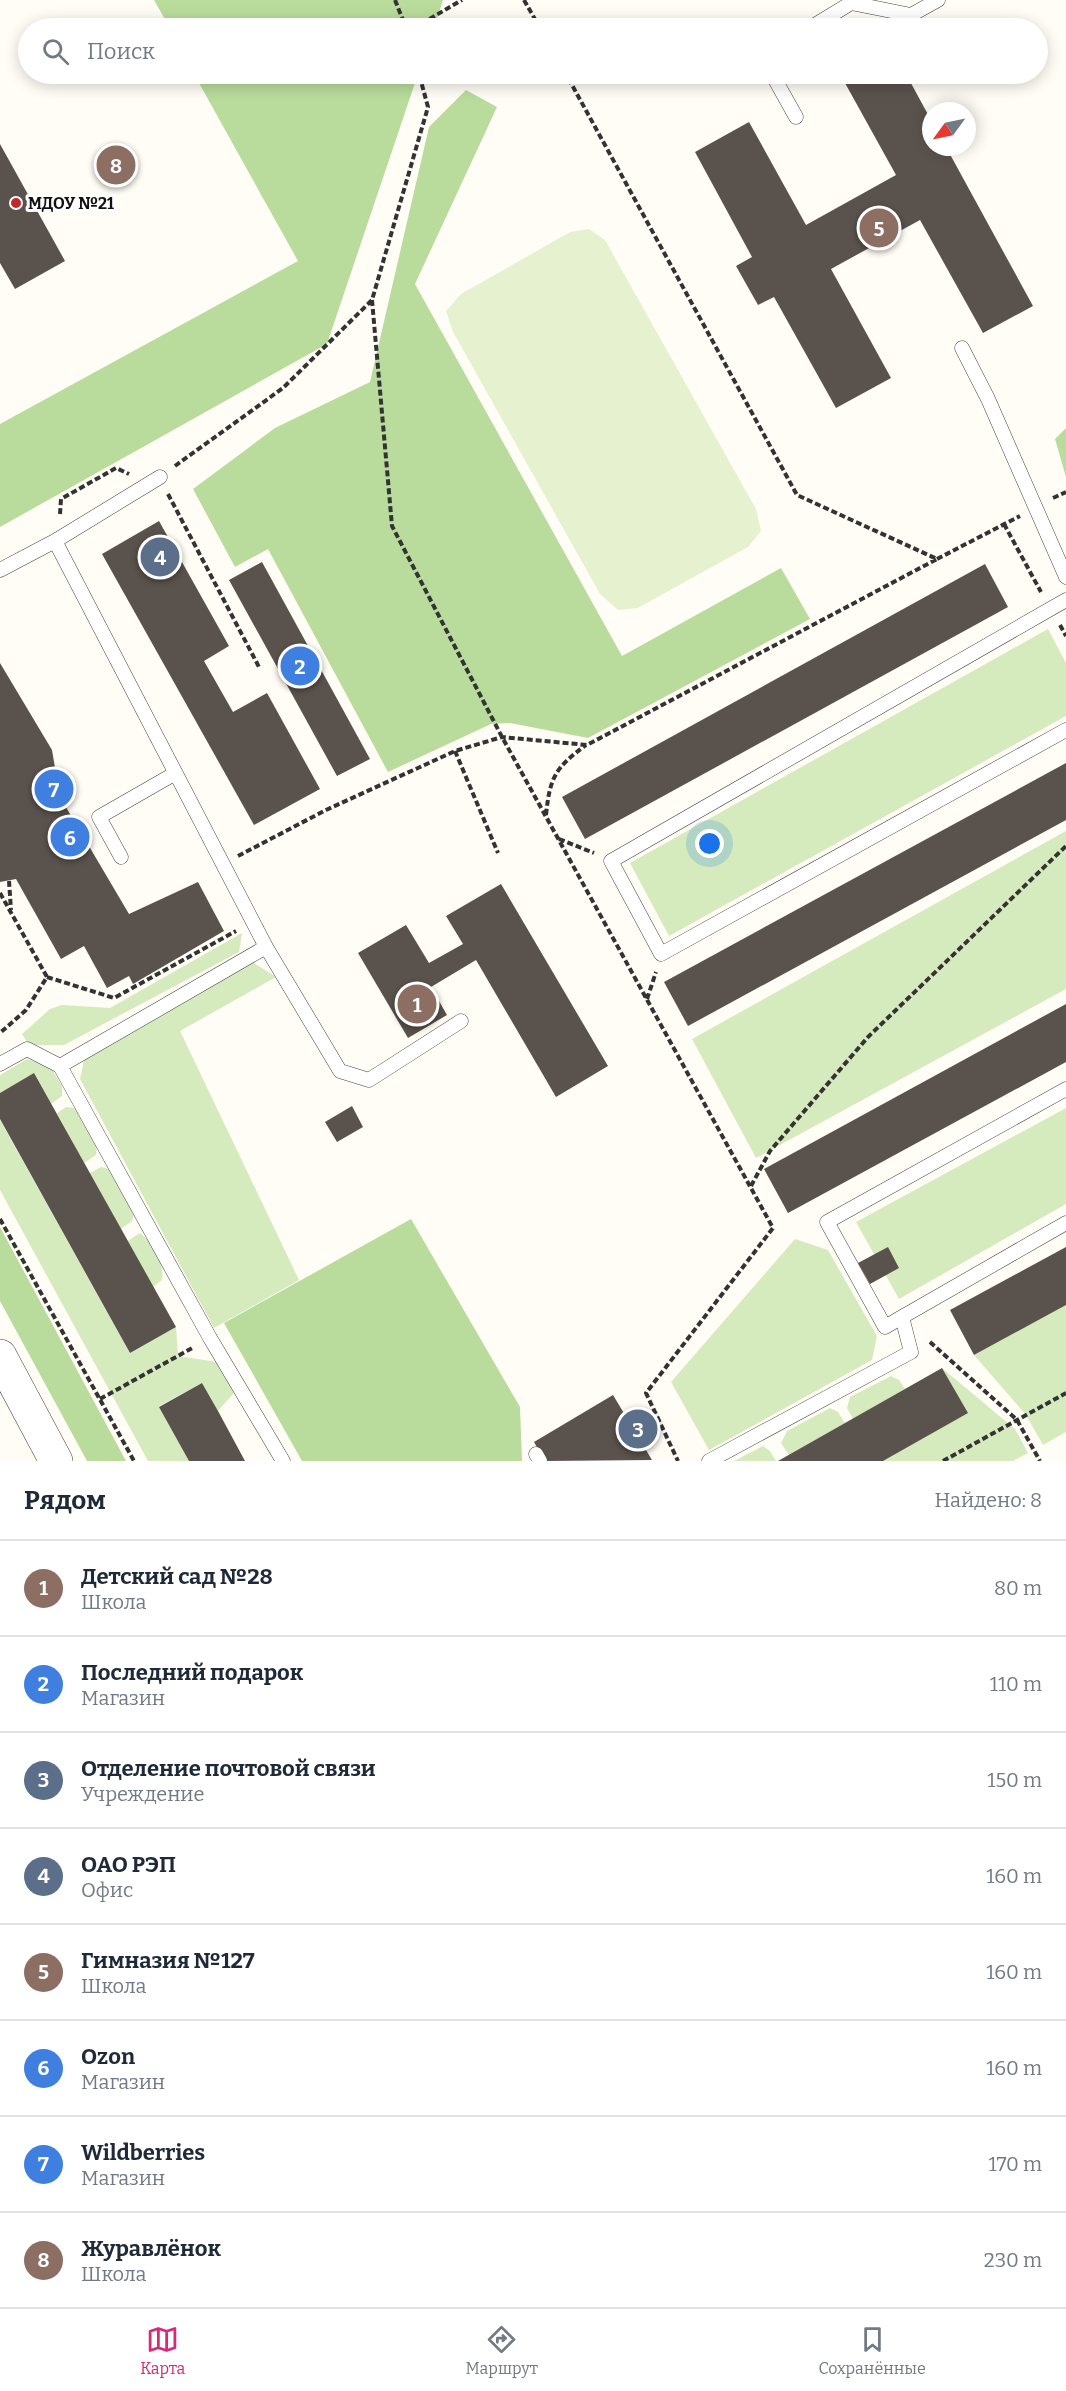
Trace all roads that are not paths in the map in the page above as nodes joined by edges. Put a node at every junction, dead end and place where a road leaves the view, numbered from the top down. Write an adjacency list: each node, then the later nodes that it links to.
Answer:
1 (938, 0): 2 (lane)
2 (826, 18)
3 (778, 84): 4 (lane)
4 (796, 117)
5 (962, 348): 9 (lane)
6 (160, 477): 7 (lane)
7 (55, 541): 8 (lane); 12 (lane)
8 (0, 570)
9 (1066, 577)
10 (1066, 600): 11 (lane)
11 (1066, 730)
12 (174, 774): 13 (lane); 14 (lane)
13 (121, 857)
14 (266, 947): 15 (lane); 17 (lane)
15 (461, 1021)
16 (0, 1064): 17 (lane)
17 (60, 1066): 23 (lane)
18 (1066, 1089): 20 (lane)
19 (1066, 1223): 20 (lane)
20 (902, 1317): 24 (lane)
21 (0, 1356): 22 (street)
22 (56, 1461)
23 (283, 1461)
24 (709, 1461)

